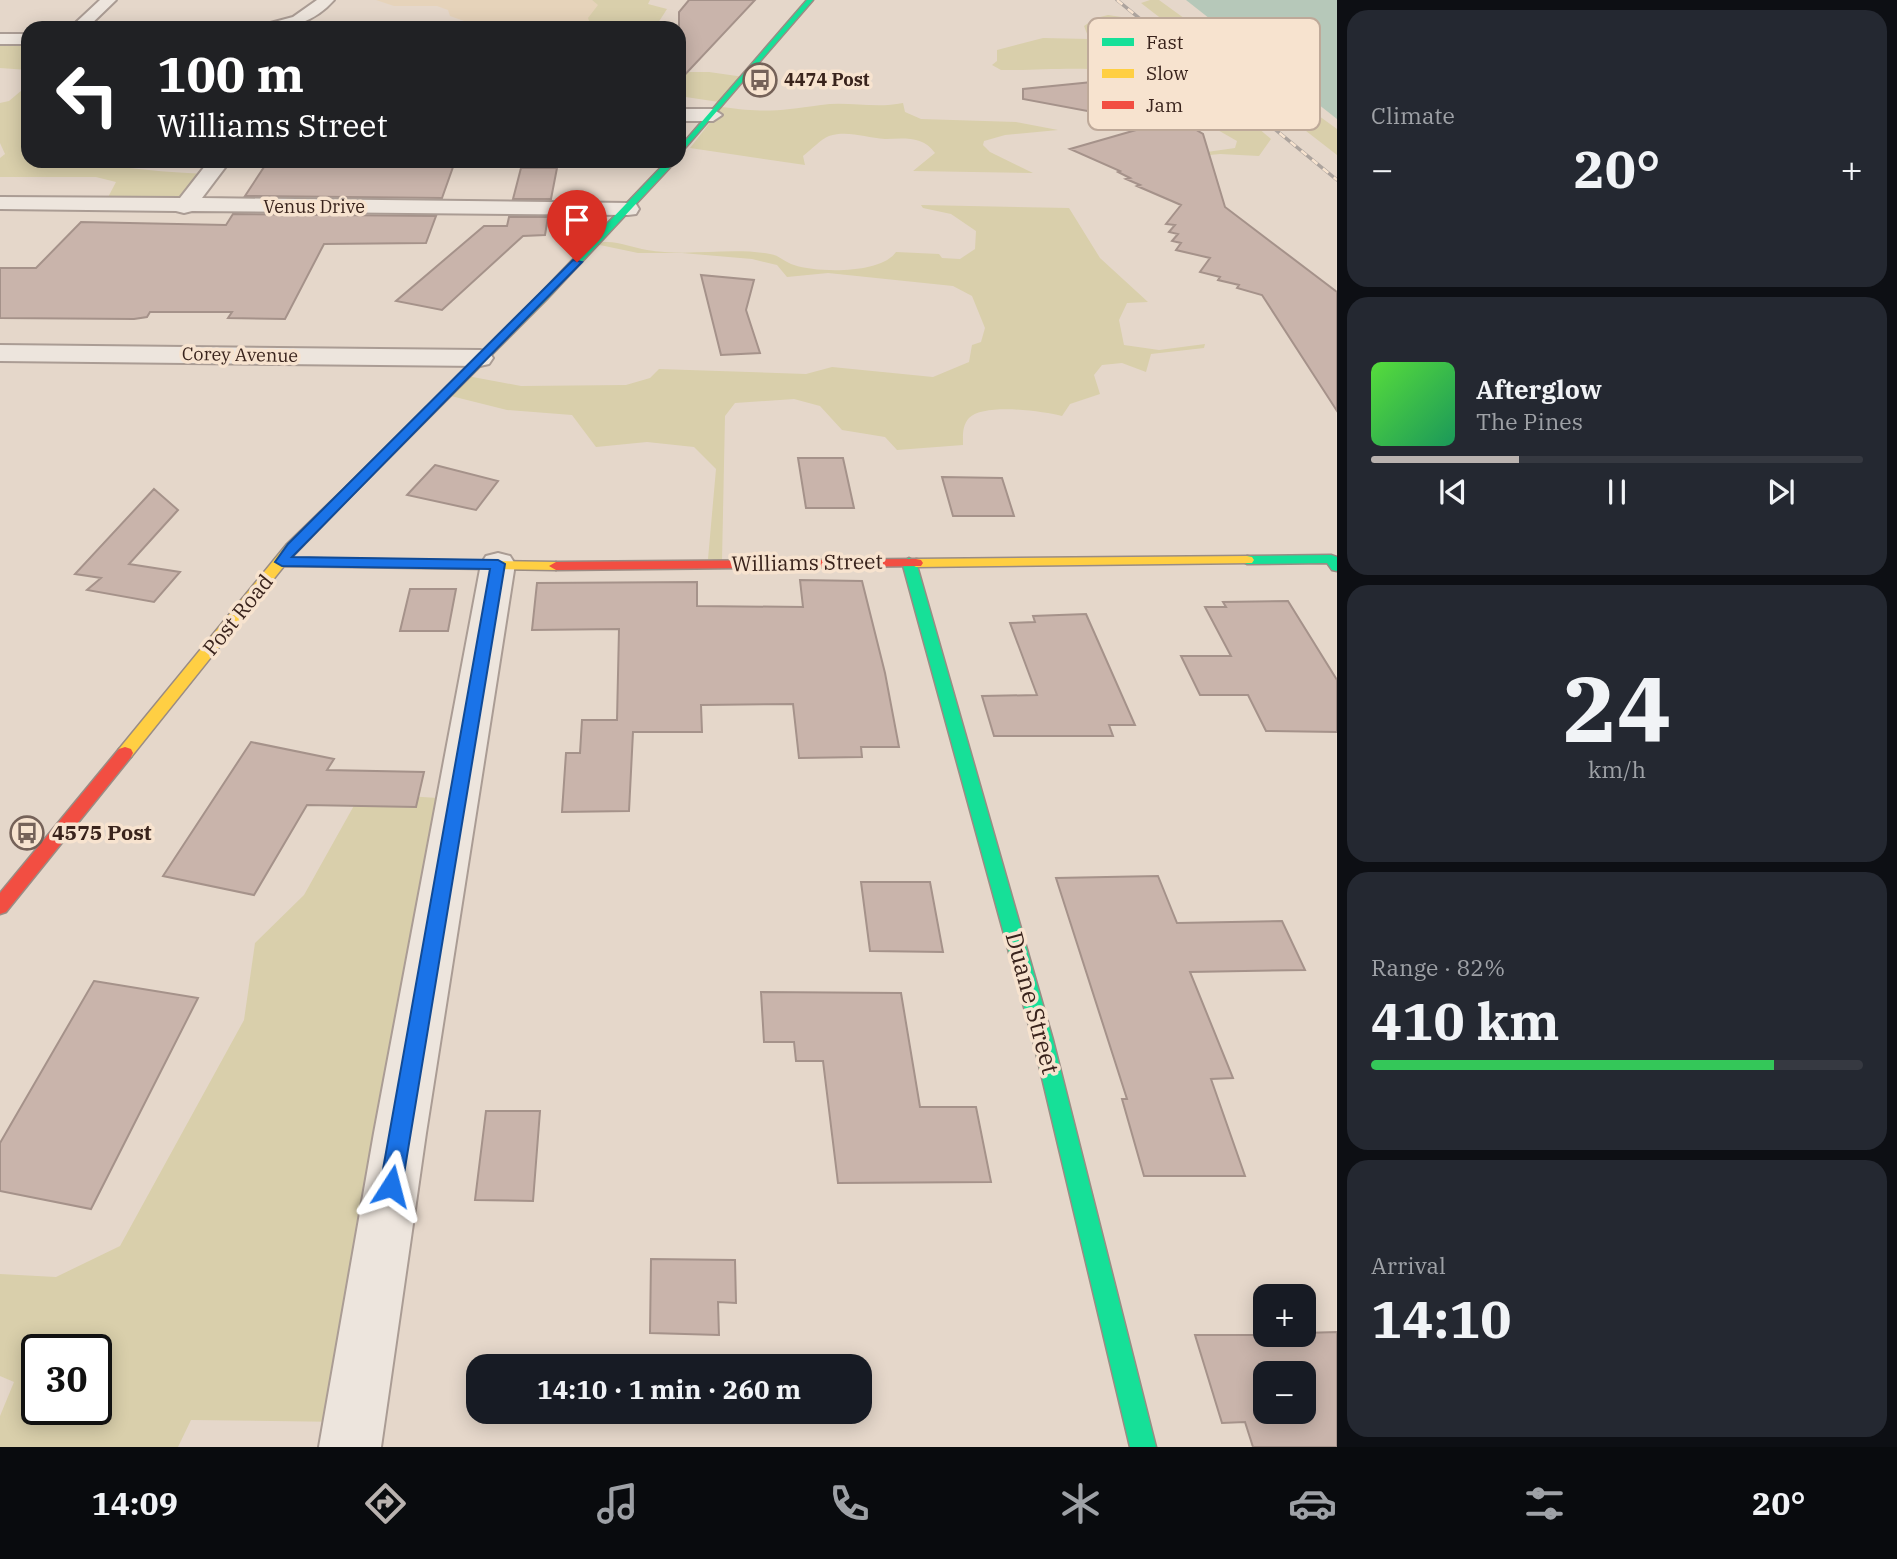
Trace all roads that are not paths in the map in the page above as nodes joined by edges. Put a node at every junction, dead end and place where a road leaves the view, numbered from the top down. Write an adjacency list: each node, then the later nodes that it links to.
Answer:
1 (108, 0): 4 (street)
2 (327, 0): 5 (street)
3 (810, 0): 9 (main road)
4 (86, 21)
5 (294, 21)
6 (0, 39): 7 (street)
7 (21, 39)
8 (686, 115): 9 (street)
9 (713, 116): 10 (main road)
10 (686, 145)
11 (214, 168): 14 (street)
12 (666, 168): 15 (main road, Post Road)
13 (0, 204): 14 (street, Venus Drive)
14 (184, 206): 15 (street, Venus Drive)
15 (628, 209): 17 (main road, Post Road)
16 (0, 353): 17 (street, Corey Avenue)
17 (480, 358): 18 (main road, Post Road)
18 (282, 562): 21 (main road, Williams Street); 22 (main road, Post Road)
19 (909, 562): 20 (main road, Williams Street); 21 (main road, Williams Street); 24 (main road, Duane Street)
20 (1334, 563)
21 (498, 564): 23 (street)
22 (0, 906)
23 (350, 1447)
24 (1143, 1447)

